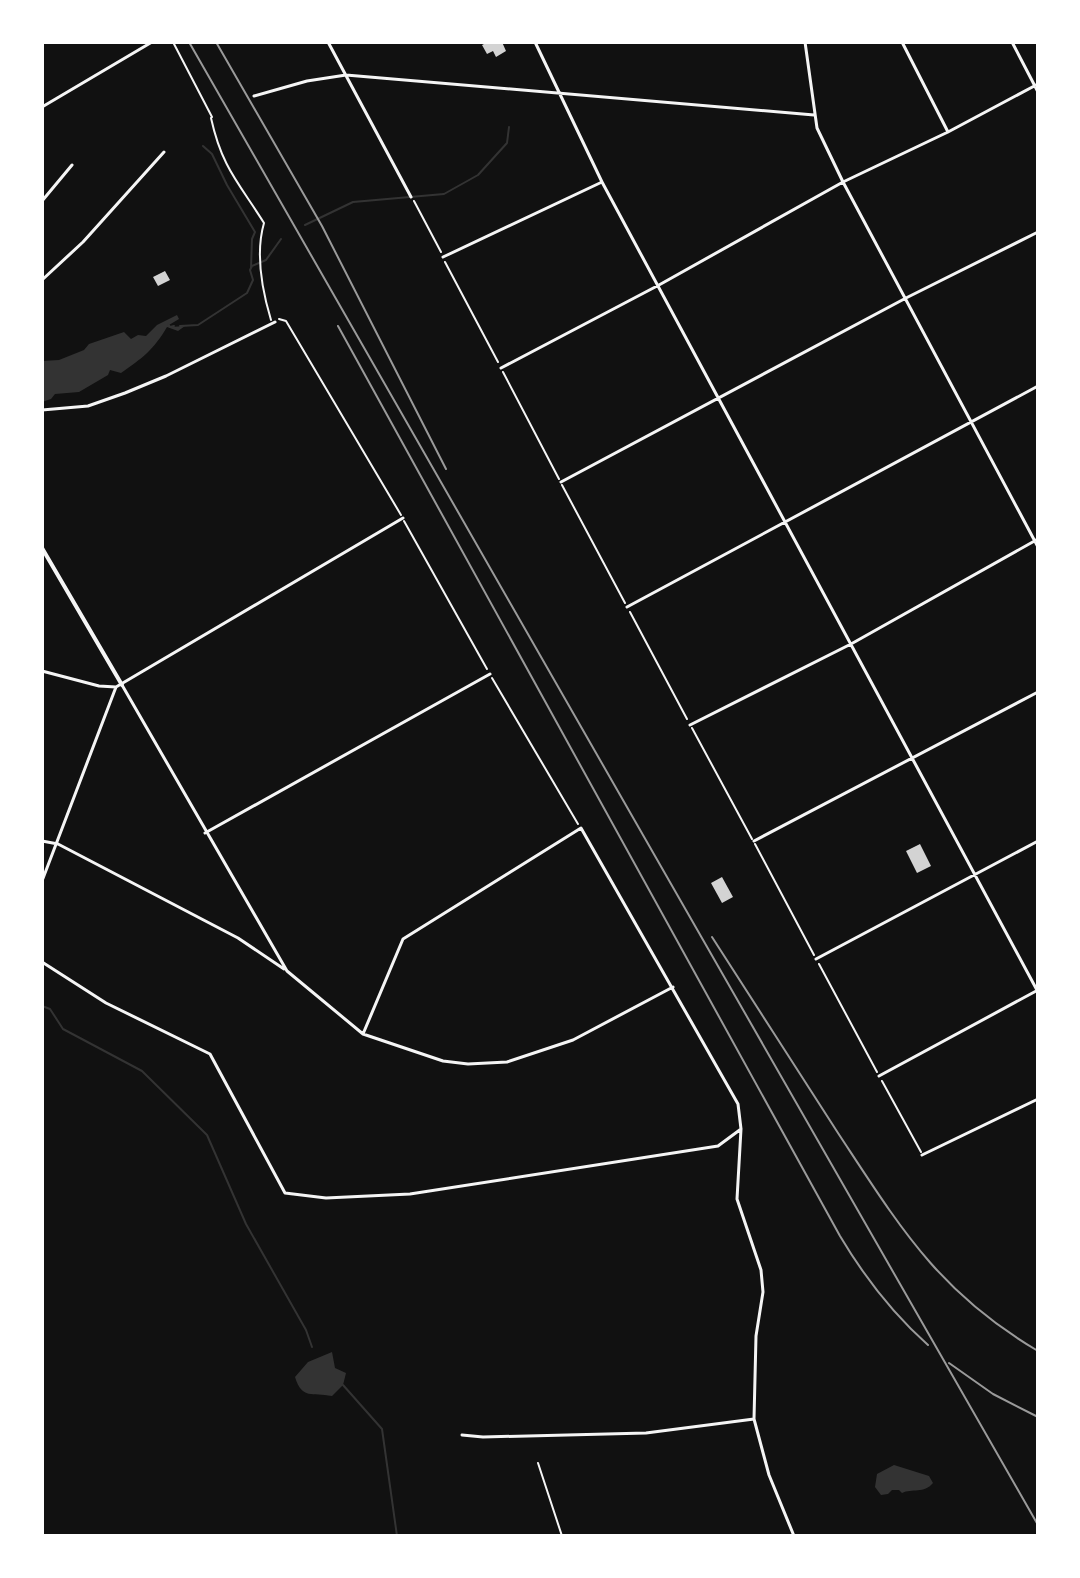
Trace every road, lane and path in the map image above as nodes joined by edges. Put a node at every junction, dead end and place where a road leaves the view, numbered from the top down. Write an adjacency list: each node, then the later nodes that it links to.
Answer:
1 (152, 42): 13 (street)
2 (173, 42): 27 (path)
3 (328, 42): 8 (street)
4 (535, 42): 11 (street)
5 (805, 42): 14 (street)
6 (902, 42): 15 (street)
7 (1012, 42): 9 (street)
8 (346, 75): 11 (street); 12 (street); 20 (street)
9 (1036, 85): 10 (street); 15 (street)
10 (1038, 92)
11 (560, 93): 14 (street); 18 (street)
12 (254, 96)
13 (42, 107)
14 (814, 115): 19 (street)
15 (948, 132): 19 (street)
16 (164, 152): 24 (street)
17 (72, 165): 21 (street)
18 (602, 182): 23 (street); 25 (street)
19 (843, 182): 25 (street); 26 (street)
20 (412, 197): 23 (path)
21 (42, 201)
22 (1038, 232): 26 (street)
23 (443, 257): 28 (path)
24 (42, 280)
25 (659, 285): 28 (street); 30 (street)
26 (906, 298): 30 (street); 32 (street)
27 (273, 322): 31 (street); 34 (path)
28 (501, 368): 33 (path)
29 (1038, 386): 32 (street)
30 (720, 398): 33 (street); 35 (street)
31 (42, 410)
32 (970, 421): 35 (street); 36 (street)
33 (561, 482): 39 (path)
34 (403, 518): 42 (path); 43 (street)
35 (785, 523): 39 (street); 40 (street)
36 (1036, 540): 37 (street); 40 (street)
37 (1038, 547)
38 (42, 548): 43 (street)
39 (627, 607): 45 (path)
40 (851, 644): 45 (street); 46 (street)
41 (42, 671): 43 (street)
42 (490, 674): 47 (path); 48 (street)
43 (119, 686): 48 (street); 52 (street)
44 (1038, 692): 46 (street)
45 (690, 725): 50 (path)
46 (911, 760): 50 (street); 53 (street)
47 (581, 828): 58 (street); 60 (street)
48 (205, 833): 57 (street)
49 (42, 841): 52 (street)
50 (754, 841): 55 (path)
51 (1038, 841): 53 (street)
52 (58, 844): 54 (street); 57 (street)
53 (974, 876): 55 (street); 59 (street)
54 (42, 881)
55 (816, 959): 61 (path)
56 (42, 962): 63 (street)
57 (287, 971): 60 (street)
58 (673, 987): 60 (street); 63 (street)
59 (1038, 991): 61 (street)
60 (363, 1034)
61 (879, 1076): 64 (path)
62 (1038, 1099): 64 (street)
63 (741, 1129): 65 (street)
64 (922, 1155)
65 (754, 1419): 66 (street); 69 (street)
66 (462, 1435)
67 (538, 1463): 68 (lane)
68 (562, 1536)
69 (794, 1536)

